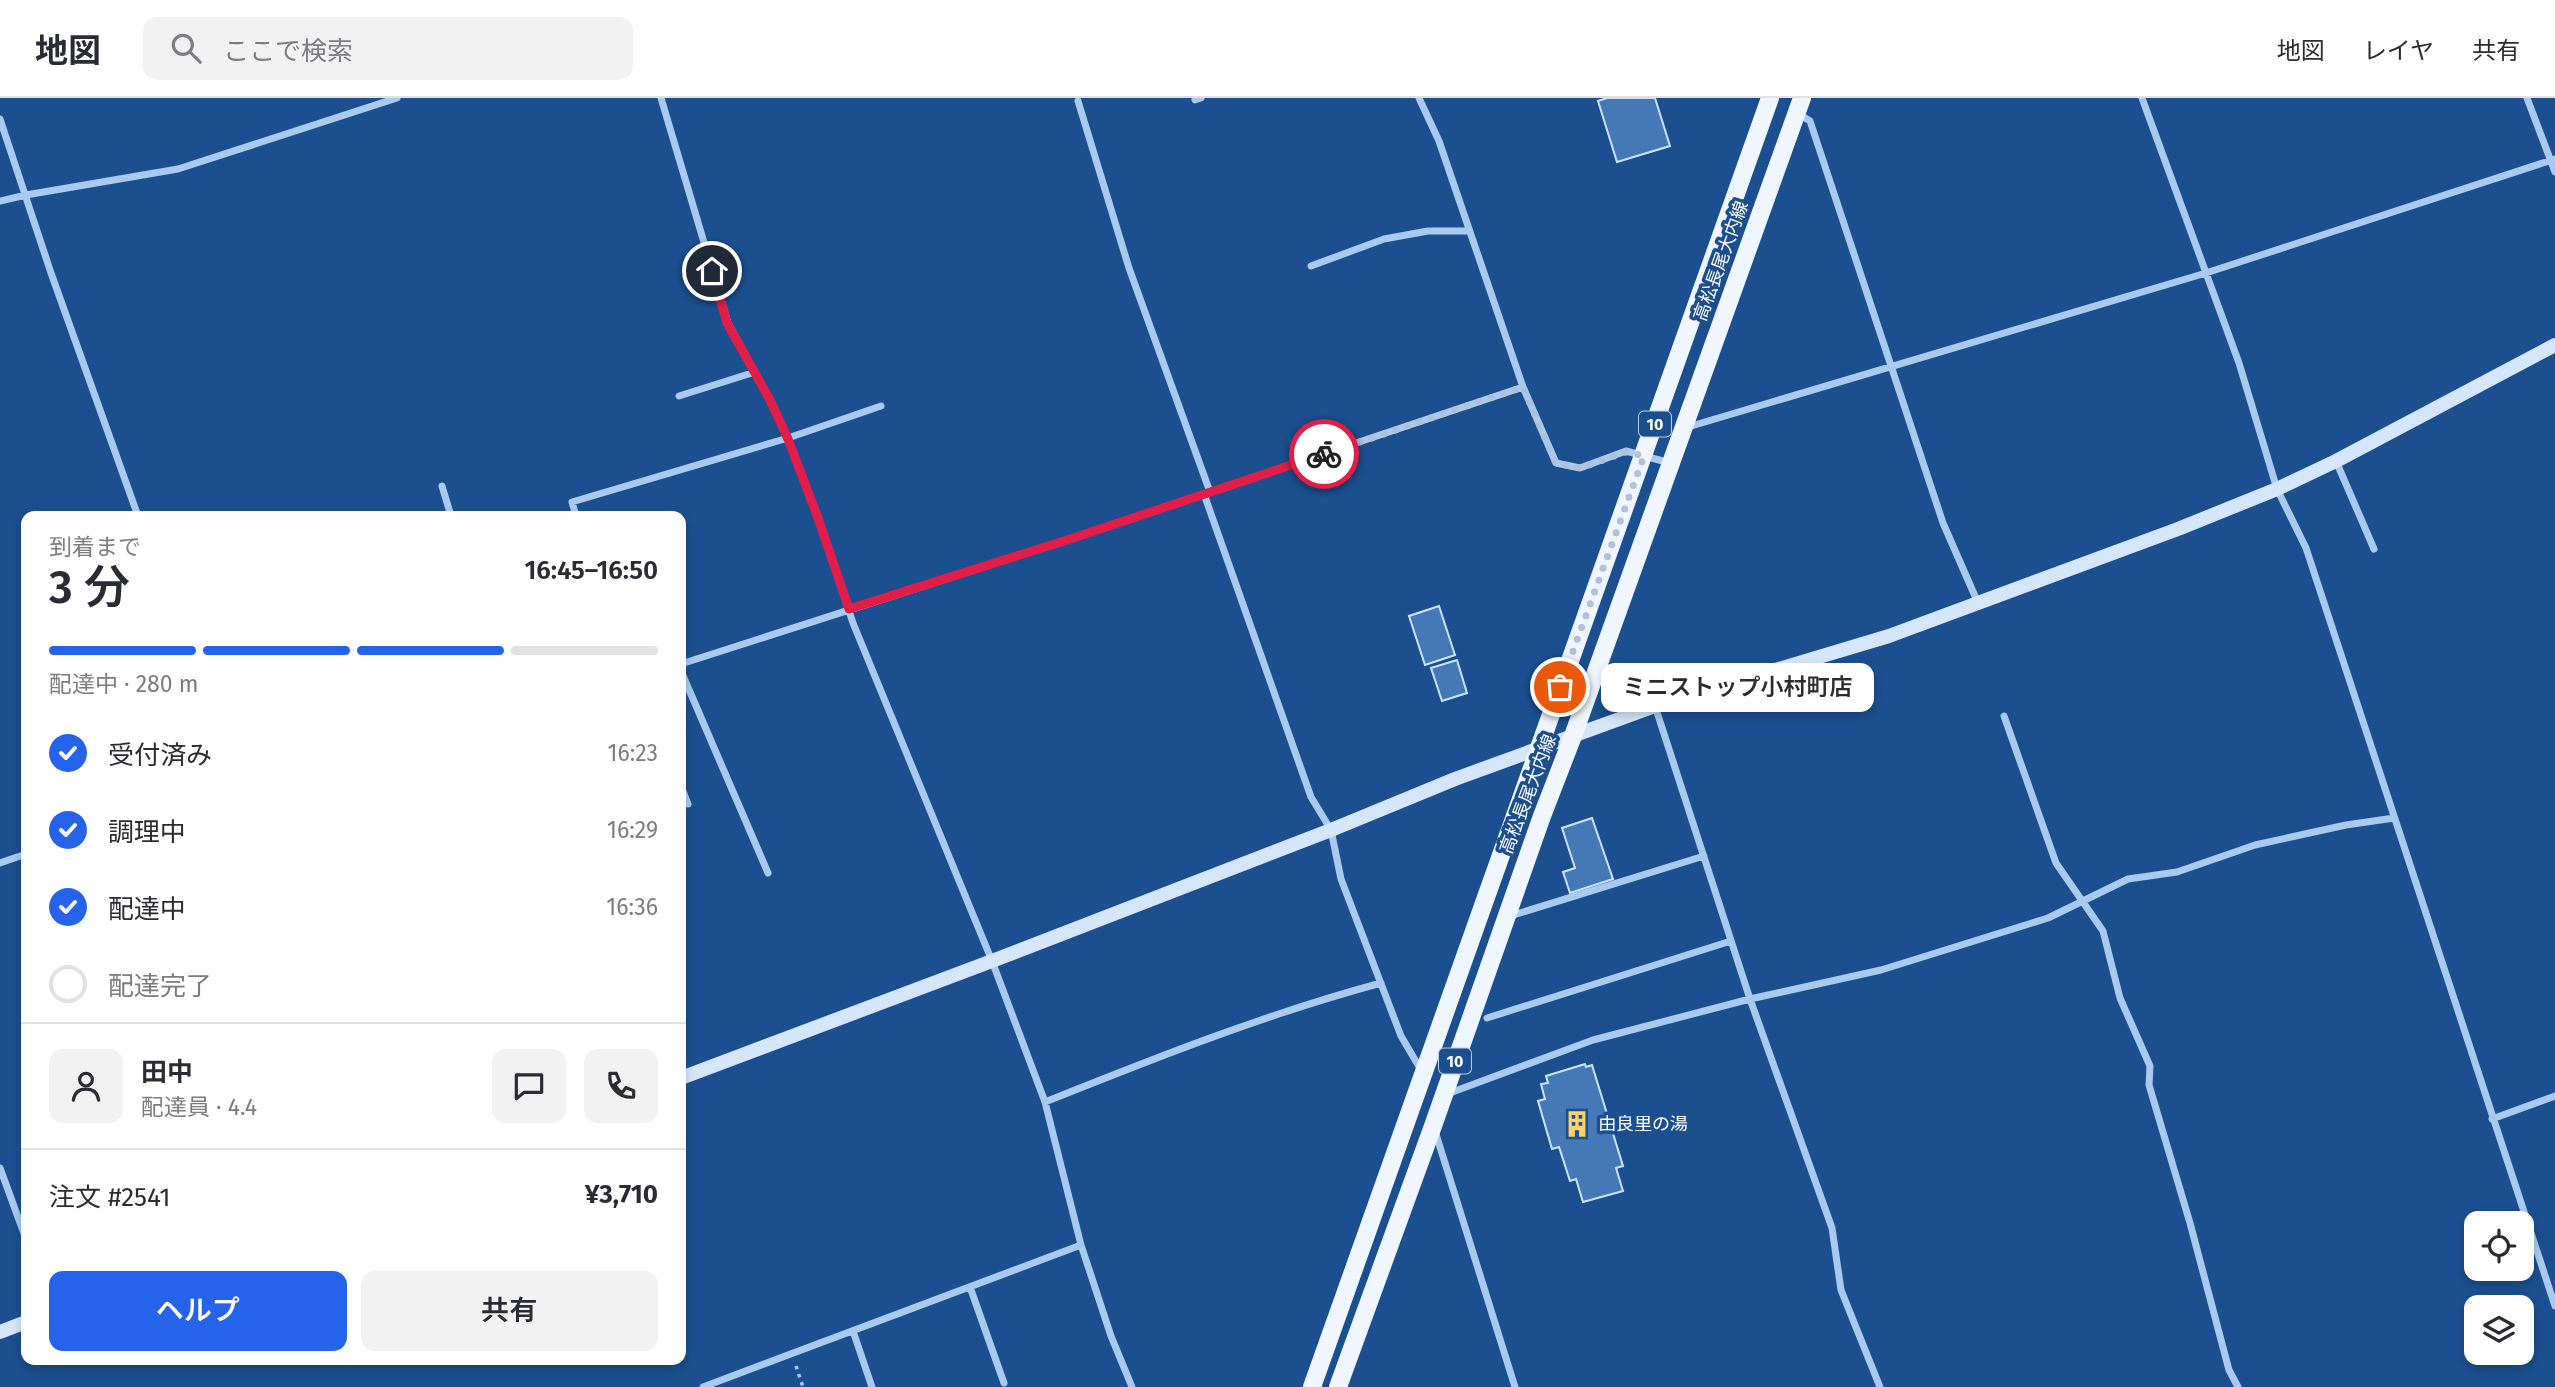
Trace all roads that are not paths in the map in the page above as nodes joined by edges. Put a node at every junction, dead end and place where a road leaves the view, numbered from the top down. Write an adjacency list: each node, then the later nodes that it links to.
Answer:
1 (397, 98): 12 (street)
2 (661, 98): 19 (street)
3 (1419, 98): 14 (street)
4 (1770, 98): 25 (main road, 高松長尾大内線 / 10)
5 (2142, 98): 16 (street)
6 (2527, 98): 10 (street)
7 (1079, 101): 30 (street)
8 (1800, 105): 18 (street); 23 (main road, 高松長尾大内線 / 10)
9 (0, 119): 12 (street)
10 (2553, 160): 11 (street); 16 (street)
11 (2555, 172)
12 (26, 195): 13 (street); 31 (street)
13 (0, 201)
14 (1469, 231): 15 (street); 20 (street)
15 (1311, 266)
16 (2206, 273): 18 (street); 29 (street)
17 (2555, 345): 26 (street)
18 (1892, 365): 23 (street); 35 (street)
19 (755, 372): 21 (street); 24 (street)
20 (1523, 387): 25 (street); 30 (street)
21 (680, 396)
22 (881, 406): 24 (street)
23 (1684, 428): 27 (main road, 高松長尾大内線 / 10)
24 (788, 439): 33 (street); 36 (street)
25 (1644, 456): 27 (street); 42 (main road, 高松長尾大内線 / 10)
26 (2336, 461): 29 (street); 34 (street)
27 (1671, 463): 41 (main road, 高松長尾大内線 / 10)
28 (442, 486): 32 (street)
29 (2277, 489): 35 (street); 45 (street)
30 (1207, 493): 36 (street); 46 (street)
31 (136, 511)
32 (450, 511)
33 (575, 511)
34 (2374, 549)
35 (1978, 603): 39 (street)
36 (849, 609): 37 (street); 54 (street)
37 (686, 662)
38 (686, 683): 50 (street)
39 (1656, 706): 41 (street); 48 (street)
40 (2004, 716): 51 (street)
41 (1573, 736): 42 (street); 52 (main road, 高松長尾大内線 / 10)
42 (1538, 749): 46 (street); 58 (main road, 高松長尾大内線 / 10)
43 (686, 799): 44 (street)
44 (688, 804)
45 (2394, 818): 51 (street); 63 (street)
46 (1331, 830): 54 (street); 55 (street)
47 (21, 856): 49 (street)
48 (1704, 856): 52 (street); 53 (street)
49 (0, 863)
50 (768, 873)
51 (2083, 902): 56 (street); 83 (street)
52 (1505, 918): 60 (main road, 高松長尾大内線 / 10)
53 (1731, 941): 56 (street); 57 (street)
54 (992, 961): 59 (street); 62 (street)
55 (1381, 983): 58 (street); 62 (street)
56 (1751, 999): 60 (street); 82 (street)
57 (1487, 1017)
58 (1423, 1073): 79 (main road, 高松長尾大内線 / 10)
59 (686, 1076)
60 (1443, 1096): 64 (main road, 高松長尾大内線 / 10)
61 (2555, 1096): 63 (street)
62 (1045, 1102): 69 (street)
63 (2492, 1119): 71 (street)
64 (1433, 1126): 80 (main road, 高松長尾大内線 / 10); 81 (street)
65 (0, 1168): 67 (street)
66 (21, 1210): 67 (street)
67 (16, 1212): 68 (street)
68 (21, 1226)
69 (1082, 1245): 70 (street); 78 (street)
70 (970, 1287): 73 (street); 75 (street)
71 (2555, 1306)
72 (21, 1324): 74 (street)
73 (853, 1331): 76 (street); 77 (street)
74 (0, 1332)
75 (1004, 1382)
76 (703, 1387)
77 (872, 1387)
78 (1132, 1387)
79 (1312, 1387)
80 (1338, 1387)
81 (1516, 1387)
82 (1880, 1387)
83 (2238, 1387)

